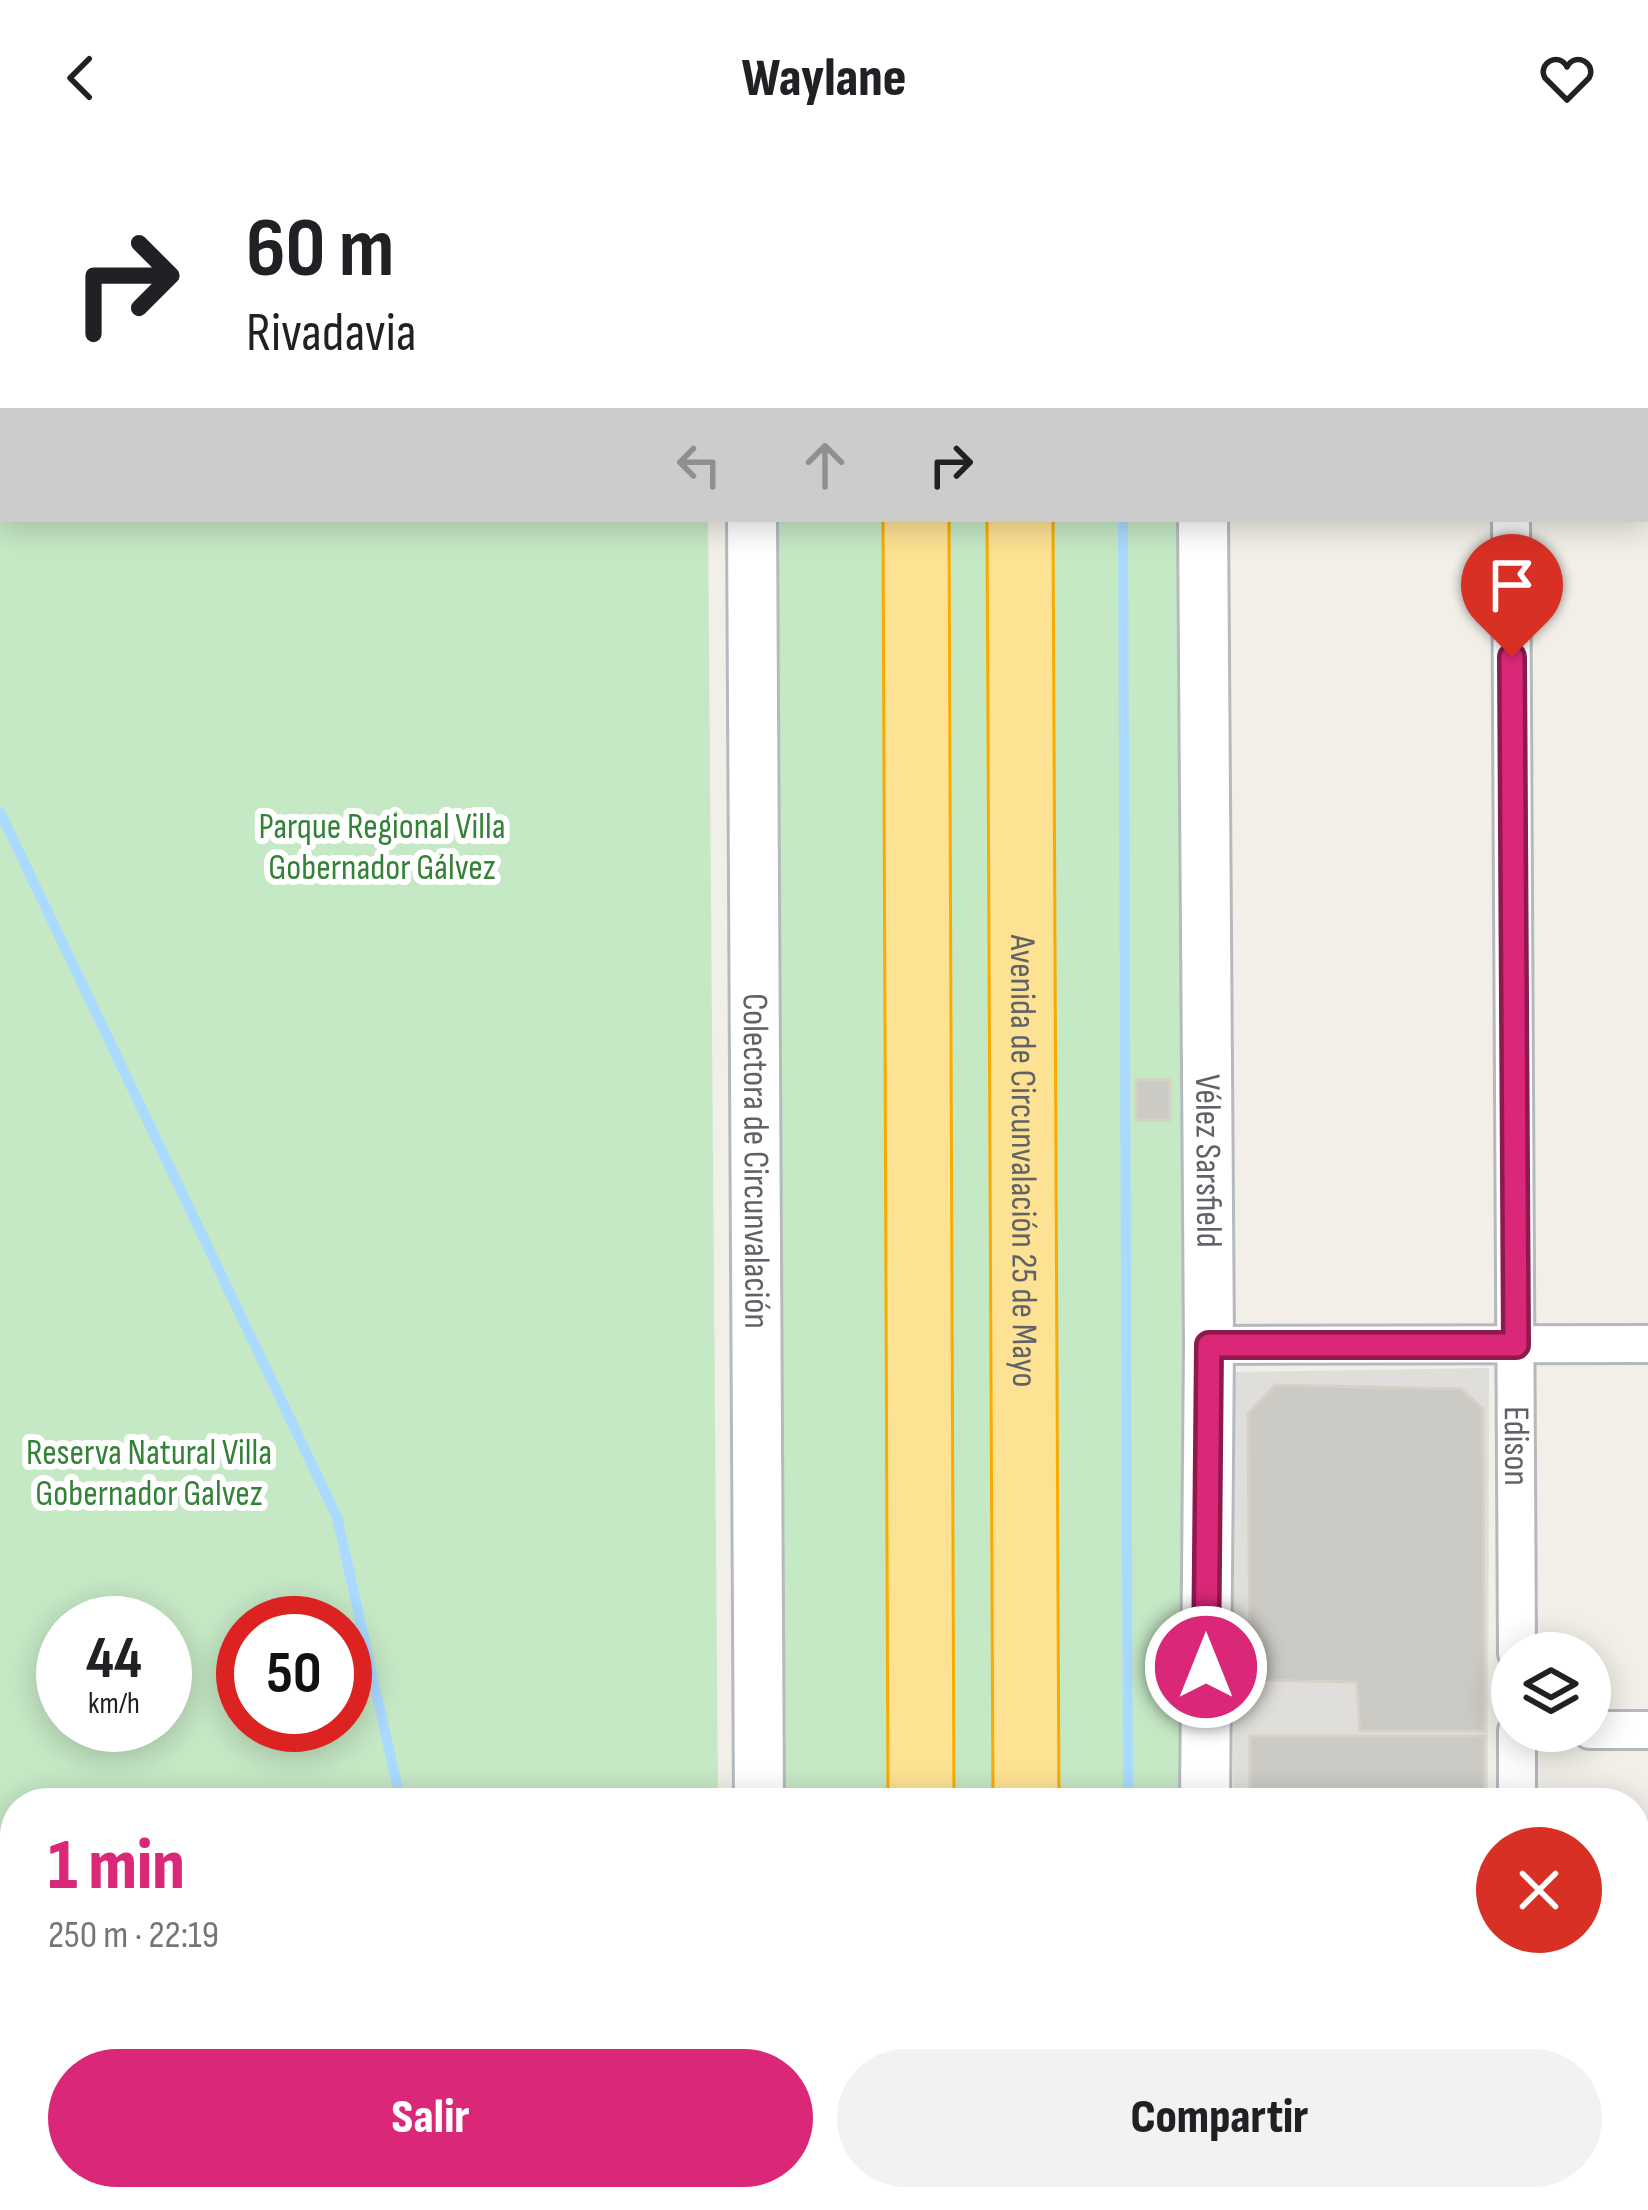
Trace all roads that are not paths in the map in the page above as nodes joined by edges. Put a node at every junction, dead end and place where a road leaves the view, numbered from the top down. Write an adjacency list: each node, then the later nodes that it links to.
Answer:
1 (752, 522): 13 (main road, Colectora de Circunvalación)
2 (916, 522): 14 (highway)
3 (1020, 522): 15 (highway, Avenida de Circunvalación 25 de Mayo)
4 (1203, 522): 7 (main road, Vélez Sarsfield)
5 (1511, 522): 8 (street, Edison)
6 (1648, 1344): 8 (street)
7 (1209, 1345): 8 (street); 16 (main road, Vélez Sarsfield)
8 (1516, 1345): 9 (street, Edison)
9 (1516, 1632)
10 (1611, 1730): 11 (street)
11 (1648, 1730)
12 (1517, 1752): 17 (street)
13 (759, 1788)
14 (921, 1788)
15 (1026, 1788)
16 (1205, 1788)
17 (1517, 1788)

